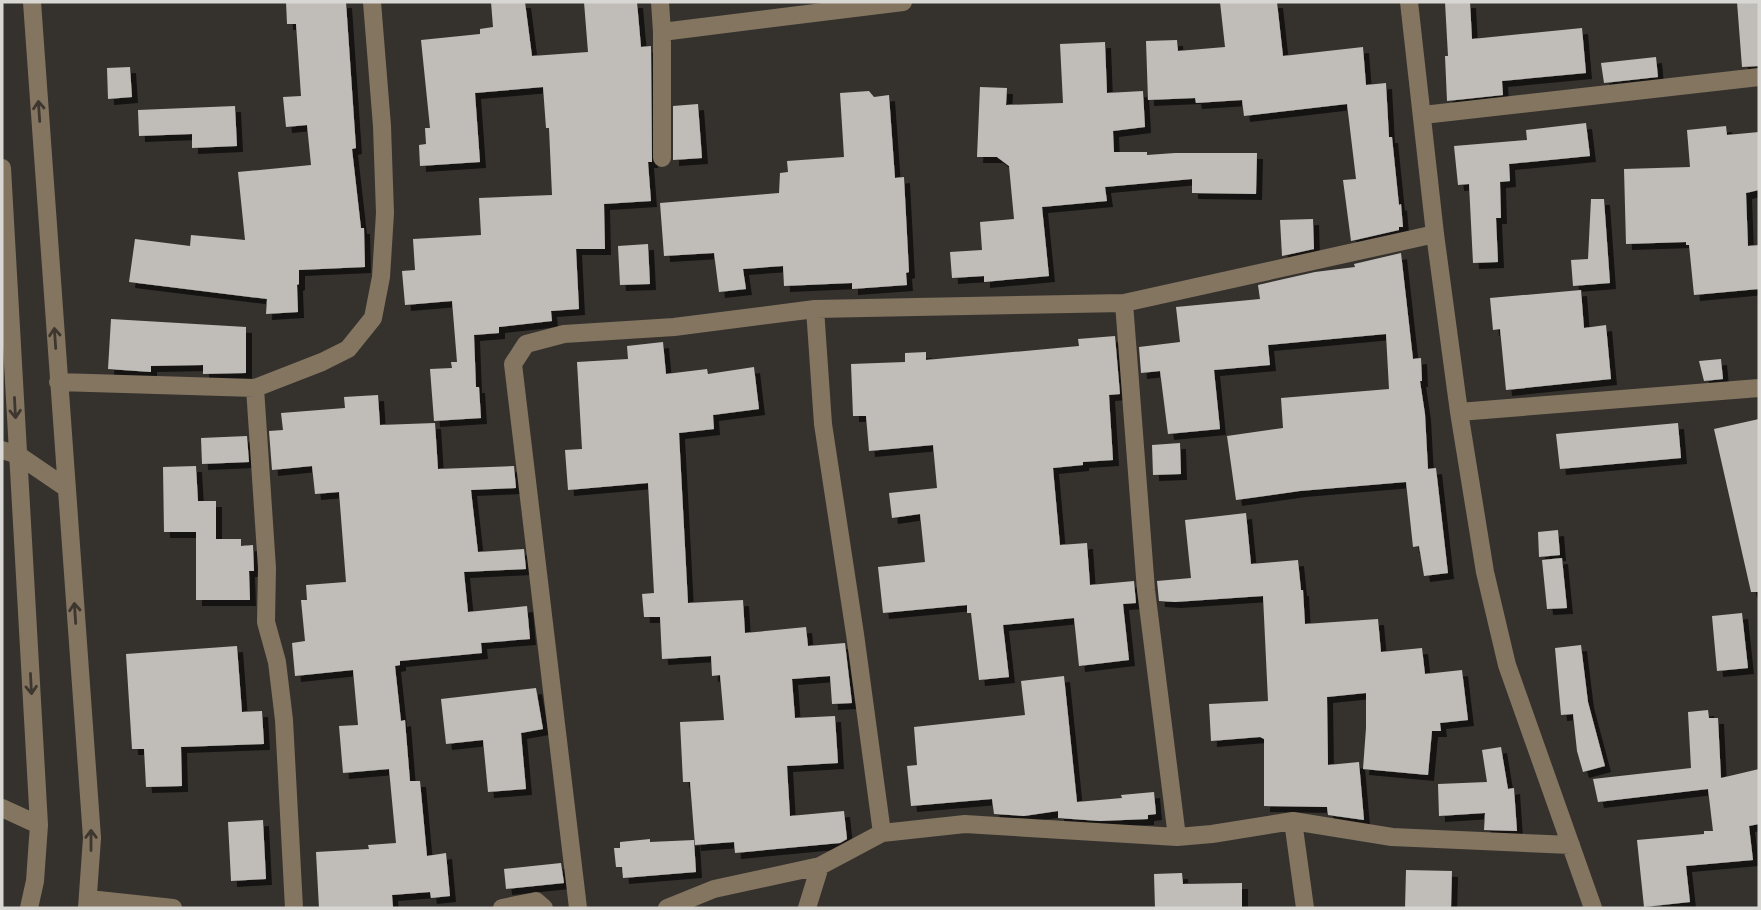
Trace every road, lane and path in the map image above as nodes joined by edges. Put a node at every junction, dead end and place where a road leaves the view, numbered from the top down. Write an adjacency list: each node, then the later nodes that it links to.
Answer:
1 (32, 2): 14 (street, one-way to 1)
2 (372, 2): 15 (street)
3 (660, 2): 6 (street)
4 (903, 2): 6 (street)
5 (1409, 2): 8 (street)
6 (662, 32): 9 (street)
7 (1759, 77): 8 (street)
8 (1423, 116): 11 (street)
9 (662, 158)
10 (2, 168): 18 (street, one-way to 18)
11 (1435, 234): 12 (street); 17 (street)
12 (1124, 303): 13 (street); 24 (street)
13 (816, 309): 23 (street); 33 (street)
14 (58, 382): 15 (street); 19 (street)
15 (255, 388): 30 (street)
16 (1759, 388): 17 (street)
17 (1460, 412): 25 (street)
18 (10, 453): 19 (street); 22 (street, one-way to 22)
19 (65, 487): 27 (street, one-way to 19)
20 (2, 808): 22 (street)
21 (1293, 821): 24 (street); 25 (street); 36 (street)
22 (39, 825): 28 (street)
23 (882, 833): 24 (street); 26 (street)
24 (1177, 837)
25 (1571, 845): 37 (street)
26 (820, 866): 34 (street); 35 (street)
27 (88, 904): 29 (street)
28 (29, 908)
29 (173, 908)
30 (294, 908)
31 (502, 908): 32 (street)
32 (544, 908)
33 (578, 908)
34 (667, 908)
35 (807, 908)
36 (1305, 908)
37 (1593, 908)

